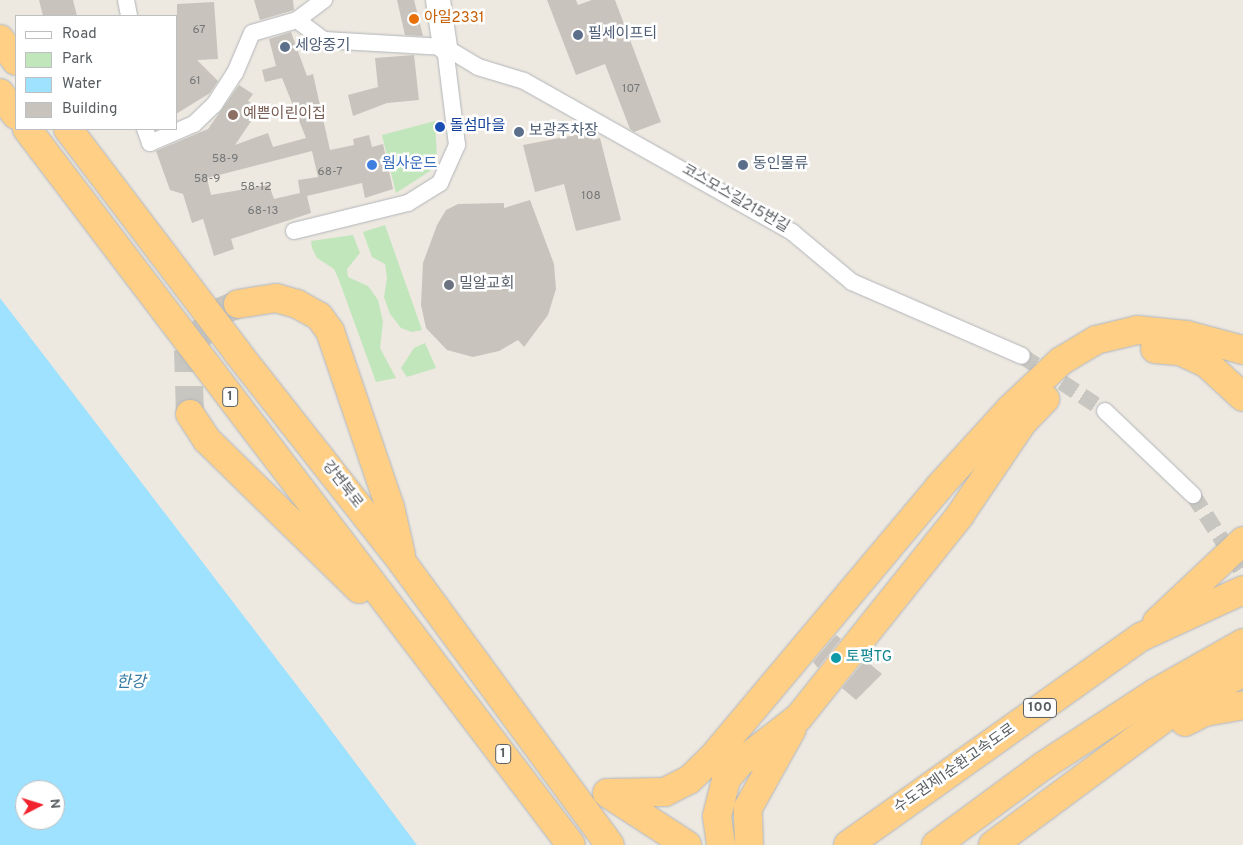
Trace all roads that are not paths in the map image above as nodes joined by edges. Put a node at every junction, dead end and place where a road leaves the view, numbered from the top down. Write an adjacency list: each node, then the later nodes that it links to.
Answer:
1 (126, 0): 4 (street)
2 (324, 0): 5 (street)
3 (438, 0): 7 (street)
4 (129, 15)
5 (297, 20): 7 (street, 코스모스길215번길); 13 (street)
6 (0, 40): 8 (highway)
7 (445, 47): 14 (street); 17 (street, 코스모스길215번길)
8 (15, 60)
9 (0, 93): 10 (highway)
10 (15, 114)
11 (28, 130): 27 (highway, 1)
12 (69, 130): 23 (highway, 강변북로 / 1)
13 (145, 130)
14 (294, 231)
15 (238, 304): 23 (highway)
16 (1243, 350): 32 (highway)
17 (1022, 356)
18 (1243, 397): 30 (highway)
19 (1105, 410): 21 (street)
20 (190, 414): 27 (highway)
21 (1193, 495)
22 (1243, 541): 25 (highway)
23 (402, 562): 31 (highway, 강변북로 / 1)
24 (1243, 590): 25 (highway, 수도권제1순환고속도로 / 100)
25 (1141, 637): 39 (highway, 수도권제1순환고속도로 / 100)
26 (1243, 643): 40 (highway)
27 (434, 664): 34 (highway, 1)
28 (1243, 672): 33 (highway)
29 (1243, 705): 33 (highway)
30 (799, 717): 37 (highway); 38 (highway)
31 (555, 772): 32 (highway); 35 (highway, 강변북로 / 1)
32 (607, 793): 36 (highway)
33 (1050, 801): 41 (highway)
34 (572, 845)
35 (610, 845)
36 (687, 845)
37 (721, 845)
38 (749, 845)
39 (848, 845)
40 (936, 845)
41 (993, 845)

